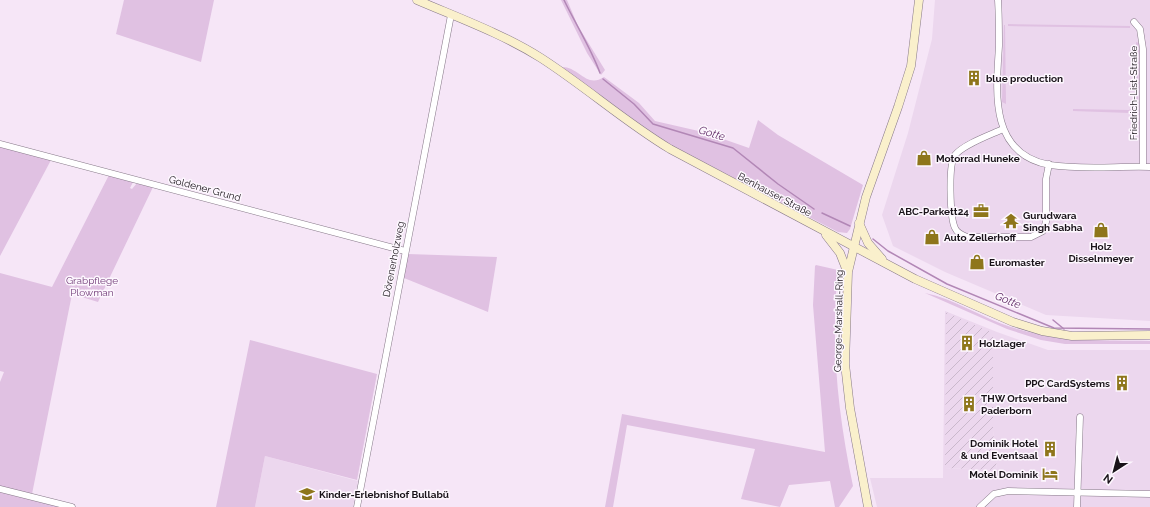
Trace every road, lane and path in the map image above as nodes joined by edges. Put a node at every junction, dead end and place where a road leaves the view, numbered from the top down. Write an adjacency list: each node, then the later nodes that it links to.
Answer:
1 (417, 0): 4 (main road, Benhauser Straße)
2 (920, 0): 11 (main road, George-Marshall-Ring)
3 (998, 0): 6 (street)
4 (451, 15): 12 (main road, Benhauser Straße); 14 (street, Dörenerholzweg)
5 (1134, 22): 9 (street, Friedrich-List-Straße)
6 (1003, 129): 8 (street); 8 (street)
7 (0, 144): 14 (street, Goldener Grund)
8 (1049, 164): 9 (street)
9 (1143, 166): 10 (street)
10 (1150, 166)
11 (859, 223): 13 (main road, George-Marshall-Ring); 15 (main road)
12 (821, 230): 13 (main road, Benhauser Straße); 16 (main road)
13 (853, 247): 15 (main road, Benhauser Straße); 16 (main road, George-Marshall-Ring)
14 (405, 251): 23 (street, Dörenerholzweg)
15 (886, 264): 17 (main road, Benhauser Straße)
16 (848, 272): 24 (main road, George-Marshall-Ring)
17 (1150, 335)
18 (1080, 416): 20 (street)
19 (0, 489): 22 (street)
20 (1077, 492): 21 (street); 25 (street); 26 (street)
21 (1150, 494)
22 (72, 507)
23 (357, 507)
24 (868, 507)
25 (980, 507)
26 (1077, 507)

